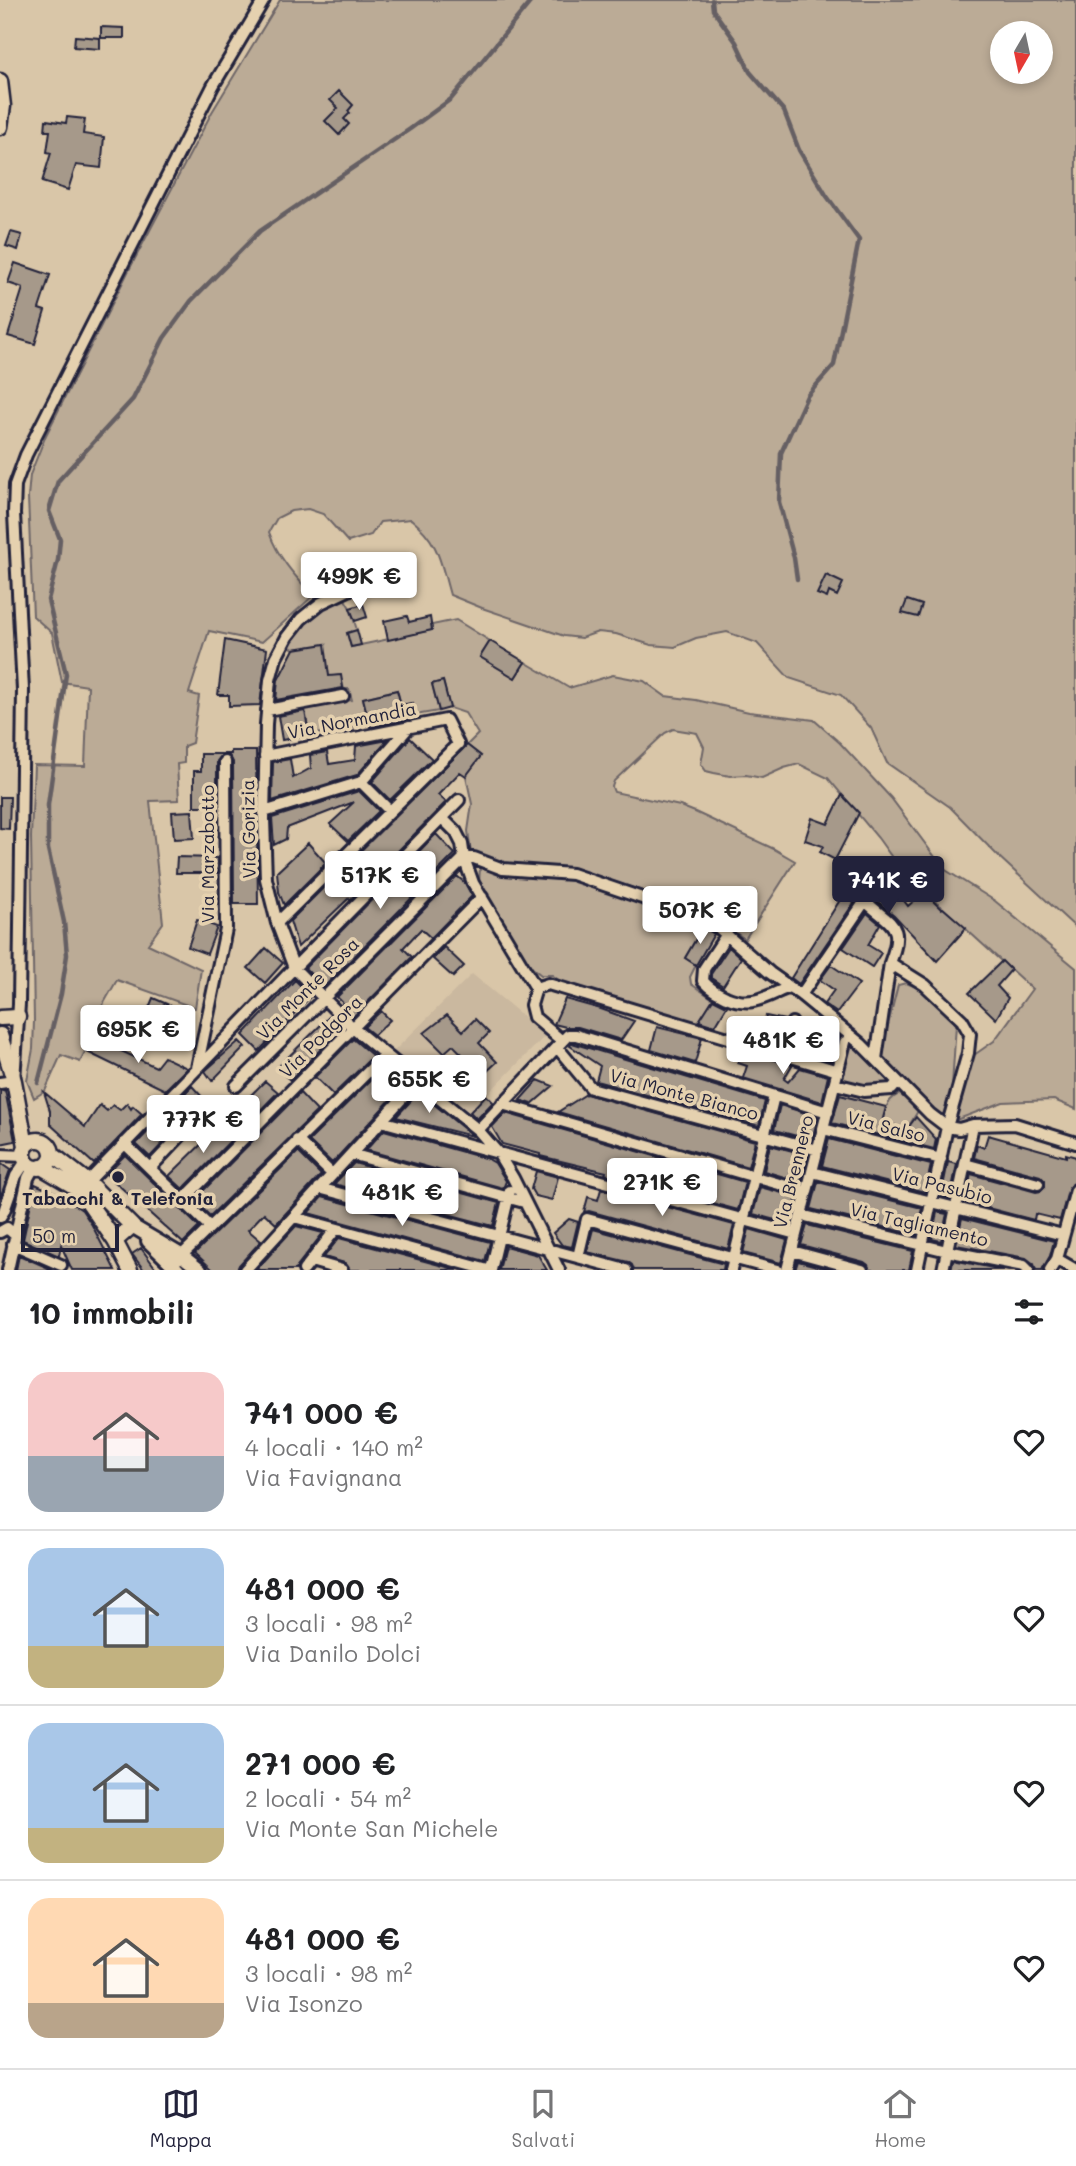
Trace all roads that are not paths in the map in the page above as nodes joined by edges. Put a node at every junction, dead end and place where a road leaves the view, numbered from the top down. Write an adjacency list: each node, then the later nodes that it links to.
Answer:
1 (264, 0): 25 (street)
2 (0, 80): 3 (main road)
3 (0, 127)
4 (372, 579): 6 (street, Via Gorizia)
5 (343, 696): 6 (street)
6 (267, 710): 8 (street, Via Gorizia)
7 (409, 727): 8 (street, Via Normandia); 10 (street); 12 (street, Via Normandia)
8 (265, 756): 13 (street, Via Gorizia)
9 (225, 762): 35 (street, Via Marzabotto)
10 (360, 782): 12 (street); 13 (street)
11 (459, 800): 14 (street)
12 (390, 811): 17 (street)
13 (264, 812): 17 (street, Via Gorizia)
14 (442, 818): 15 (street); 20 (street)
15 (464, 858): 16 (street); 18 (street); 24 (street, Via Monte Rosa)
16 (482, 897): 22 (street); 28 (street, Via Podgora)
17 (276, 923): 20 (street, Via Gorizia)
18 (727, 934): 21 (street); 21 (street)
19 (890, 963): 23 (street); 34 (street); 48 (street)
20 (294, 968): 24 (street, Via Gorizia); 35 (street)
21 (789, 987): 23 (street)
22 (536, 988): 31 (street, Via Monte Bianco); 33 (street)
23 (801, 995): 34 (street)
24 (323, 997): 28 (street, Via Gorizia); 41 (street, Via Monte Rosa)
25 (18, 1017): 26 (main road); 37 (street)
26 (0, 1018)
27 (792, 1023): 33 (street)
28 (354, 1029): 32 (street, Via Gorizia); 74 (street, Via Podgora)
29 (1, 1040): 37 (main road)
30 (845, 1042): 36 (street, Via Brennero)
31 (560, 1044): 42 (street); 43 (street); 51 (street, Via Monte Bianco)
32 (385, 1055): 38 (street, Via Gorizia); 52 (street)
33 (784, 1055): 36 (street)
34 (876, 1059): 39 (street)
35 (197, 1069): 53 (street)
36 (838, 1071): 40 (street, Via Brennero)
37 (7, 1082): 55 (main road); 60 (main road)
38 (417, 1082): 46 (street); 50 (street, Via Gorizia)
39 (898, 1082): 40 (street); 48 (street)
40 (835, 1084): 44 (street, Via Brennero)
41 (236, 1086)
42 (774, 1096): 44 (street); 51 (street)
43 (502, 1104): 50 (street); 66 (street)
44 (828, 1112): 49 (street, Via Brennero)
45 (202, 1113): 63 (street)
46 (381, 1121): 57 (street); 58 (street)
47 (973, 1125): 48 (street); 54 (street); 62 (street)
48 (947, 1127): 61 (street)
49 (823, 1129): 56 (street, Via Brennero); 61 (street, Via Salso)
50 (478, 1130): 57 (street, Via Gorizia)
51 (764, 1135): 56 (street, Via Monte Bianco); 66 (street)
52 (297, 1140): 65 (street); 83 (street)
53 (124, 1143): 63 (street); 69 (street)
54 (1076, 1143)
55 (48, 1148): 60 (main road); 60 (main road); 69 (main road)
56 (818, 1150): 64 (street, Via Brennero)
57 (498, 1153): 67 (street, Via Gorizia); 81 (street)
58 (351, 1154): 65 (street); 73 (street)
59 (0, 1155): 60 (street)
60 (28, 1159): 69 (main road); 78 (street); 89 (street)
61 (941, 1159): 76 (street)
62 (965, 1164): 68 (street); 77 (street)
63 (150, 1168): 74 (street)
64 (812, 1172): 72 (street, Via Brennero); 76 (street, Via Pasubio)
65 (332, 1174): 70 (street)
66 (754, 1177): 72 (street); 81 (street)
67 (513, 1178): 73 (street); 75 (street, Via Gorizia)
68 (1038, 1184)
69 (84, 1186): 82 (main road); 90 (main road)
70 (319, 1188): 80 (street); 88 (street)
71 (1076, 1190): 87 (street)
72 (807, 1192): 79 (street, Via Brennero)
73 (509, 1198): 75 (street); 88 (street)
74 (183, 1200): 83 (street)
75 (524, 1202): 92 (street, Via Gorizia)
76 (931, 1202): 77 (street, Via Pasubio); 91 (street)
77 (956, 1208): 87 (street, Via Pasubio); 94 (street)
78 (1, 1212)
79 (801, 1215): 86 (street, Via Brennero); 91 (street, Via Tagliamento)
80 (293, 1217): 84 (street); 105 (street)
81 (743, 1219): 86 (street); 98 (street)
82 (132, 1226): 90 (main road); 95 (street); 101 (street)
83 (210, 1227): 95 (street)
84 (336, 1229): 100 (street); 107 (street)
85 (0, 1232): 89 (street)
86 (796, 1234): 93 (street, Via Brennero)
87 (1063, 1235): 97 (street)
88 (499, 1236): 92 (street); 107 (street)
89 (14, 1239): 99 (street); 102 (street)
90 (115, 1241): 103 (main road)
91 (923, 1244): 94 (street, Via Tagliamento); 113 (street)
92 (548, 1249): 96 (street); 108 (street, Via Gorizia)
93 (792, 1251): 111 (street, Via Brennero); 112 (street)
94 (947, 1251): 114 (street); 115 (street, Via Tagliamento)
95 (181, 1255): 101 (street); 104 (street)
96 (578, 1257): 98 (street); 109 (street)
97 (1057, 1259): 116 (street); 117 (street)
98 (732, 1264): 110 (street)
99 (61, 1265)
100 (307, 1266): 106 (street)
101 (175, 1268)
102 (8, 1270)
103 (130, 1270)
104 (200, 1270)
105 (245, 1270)
106 (342, 1270)
107 (489, 1270)
108 (559, 1270)
109 (626, 1270)
110 (777, 1270)
111 (787, 1270)
112 (862, 1270)
113 (917, 1270)
114 (943, 1270)
115 (1028, 1270)
116 (1050, 1270)
117 (1076, 1270)

